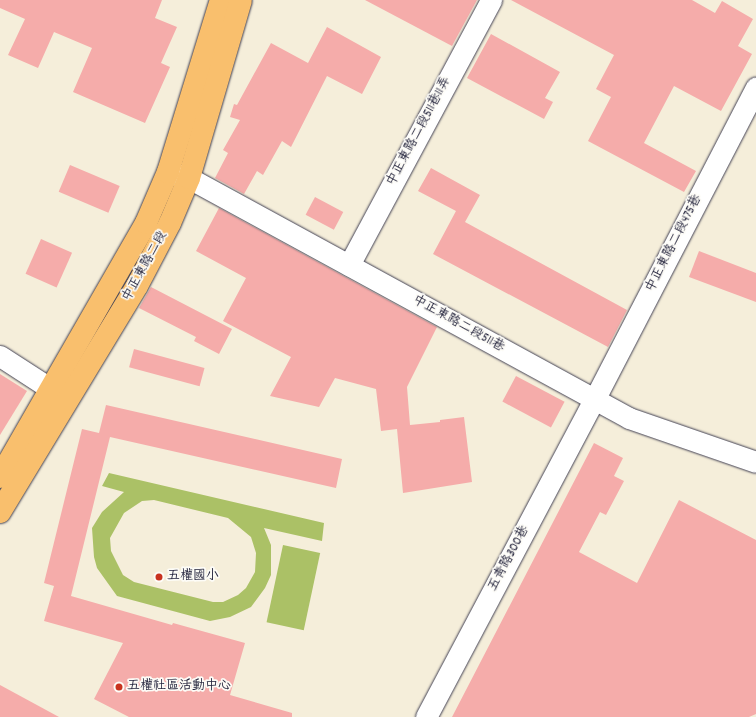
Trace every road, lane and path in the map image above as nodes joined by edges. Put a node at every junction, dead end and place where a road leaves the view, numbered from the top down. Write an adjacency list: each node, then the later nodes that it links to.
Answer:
1 (221, 0): 5 (main road, 中正東路二段)
2 (241, 0): 6 (main road, 中正東路二段)
3 (491, 0): 7 (street, 中正東路二段511巷11弄)
4 (756, 88): 10 (street, 中正東路二段475巷)
5 (168, 172): 6 (street, 中正東路二段511巷); 9 (main road, 中正東路二段)
6 (189, 178): 7 (street, 中正東路二段511巷); 9 (main road, 中正東路二段)
7 (349, 265): 10 (street, 中正東路二段511巷)
8 (0, 356): 9 (street)
9 (60, 394): 12 (main road, 中正東路二段); 13 (main road, 中正東路二段)
10 (594, 400): 11 (street, 中正東路二段511巷); 14 (street, 五青路300巷)
11 (756, 462)
12 (0, 477)
13 (0, 512)
14 (426, 717)

